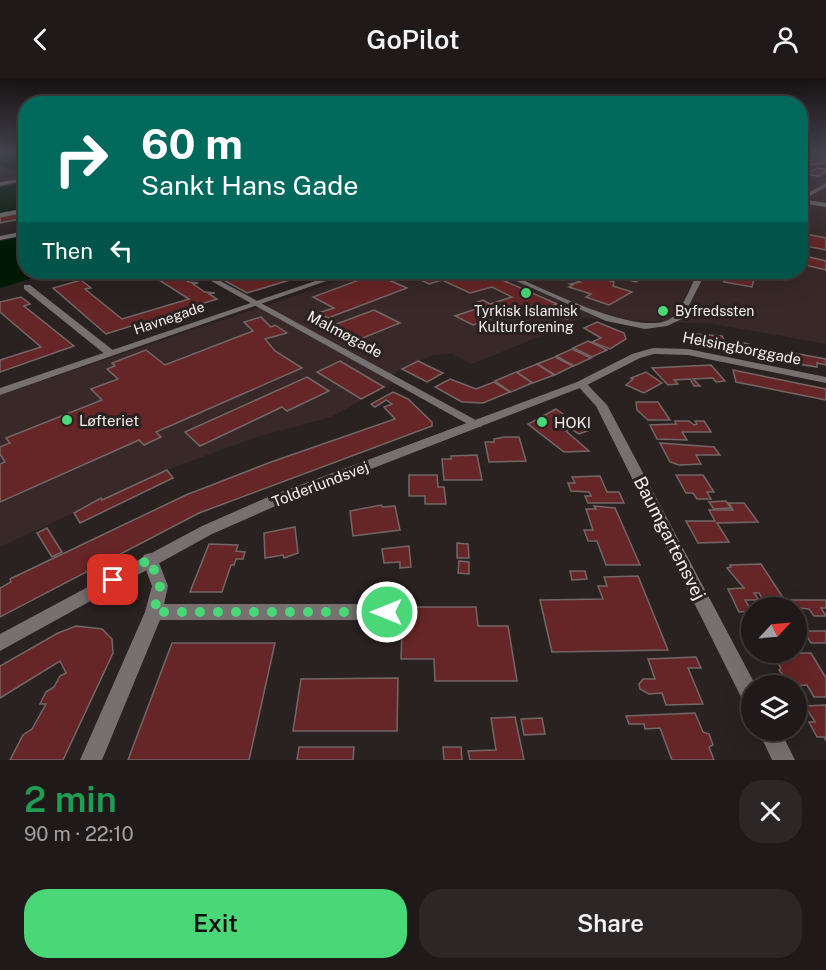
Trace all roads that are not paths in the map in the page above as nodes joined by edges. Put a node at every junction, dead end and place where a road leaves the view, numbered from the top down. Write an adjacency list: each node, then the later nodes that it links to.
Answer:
1 (826, 185): 2 (street)
2 (808, 196)
3 (808, 201): 4 (street)
4 (826, 205)
5 (18, 212): 6 (street)
6 (0, 215)
7 (18, 235): 8 (street)
8 (0, 238)
9 (212, 279): 14 (street, Malmøgade)
10 (327, 279): 14 (street, Havnegade)
11 (516, 279): 12 (street)
12 (698, 279)
13 (27, 287): 16 (street)
14 (256, 303): 16 (street, Havnegade); 20 (street, Malmøgade)
15 (652, 351): 17 (street, Helsingborggade); 18 (street, Tolderlundsvej)
16 (110, 353): 19 (street, Havnegade)
17 (826, 380)
18 (581, 384): 20 (street, Tolderlundsvej); 25 (street, Baumgartensvej)
19 (0, 392)
20 (477, 424): 21 (street, Tolderlundsvej)
21 (150, 559): 22 (street); 24 (street, Tolderlundsvej)
22 (154, 612): 23 (street); 27 (street)
23 (387, 612)
24 (0, 643)
25 (741, 677)
26 (774, 741): 28 (street)
27 (91, 760)
28 (784, 760)

